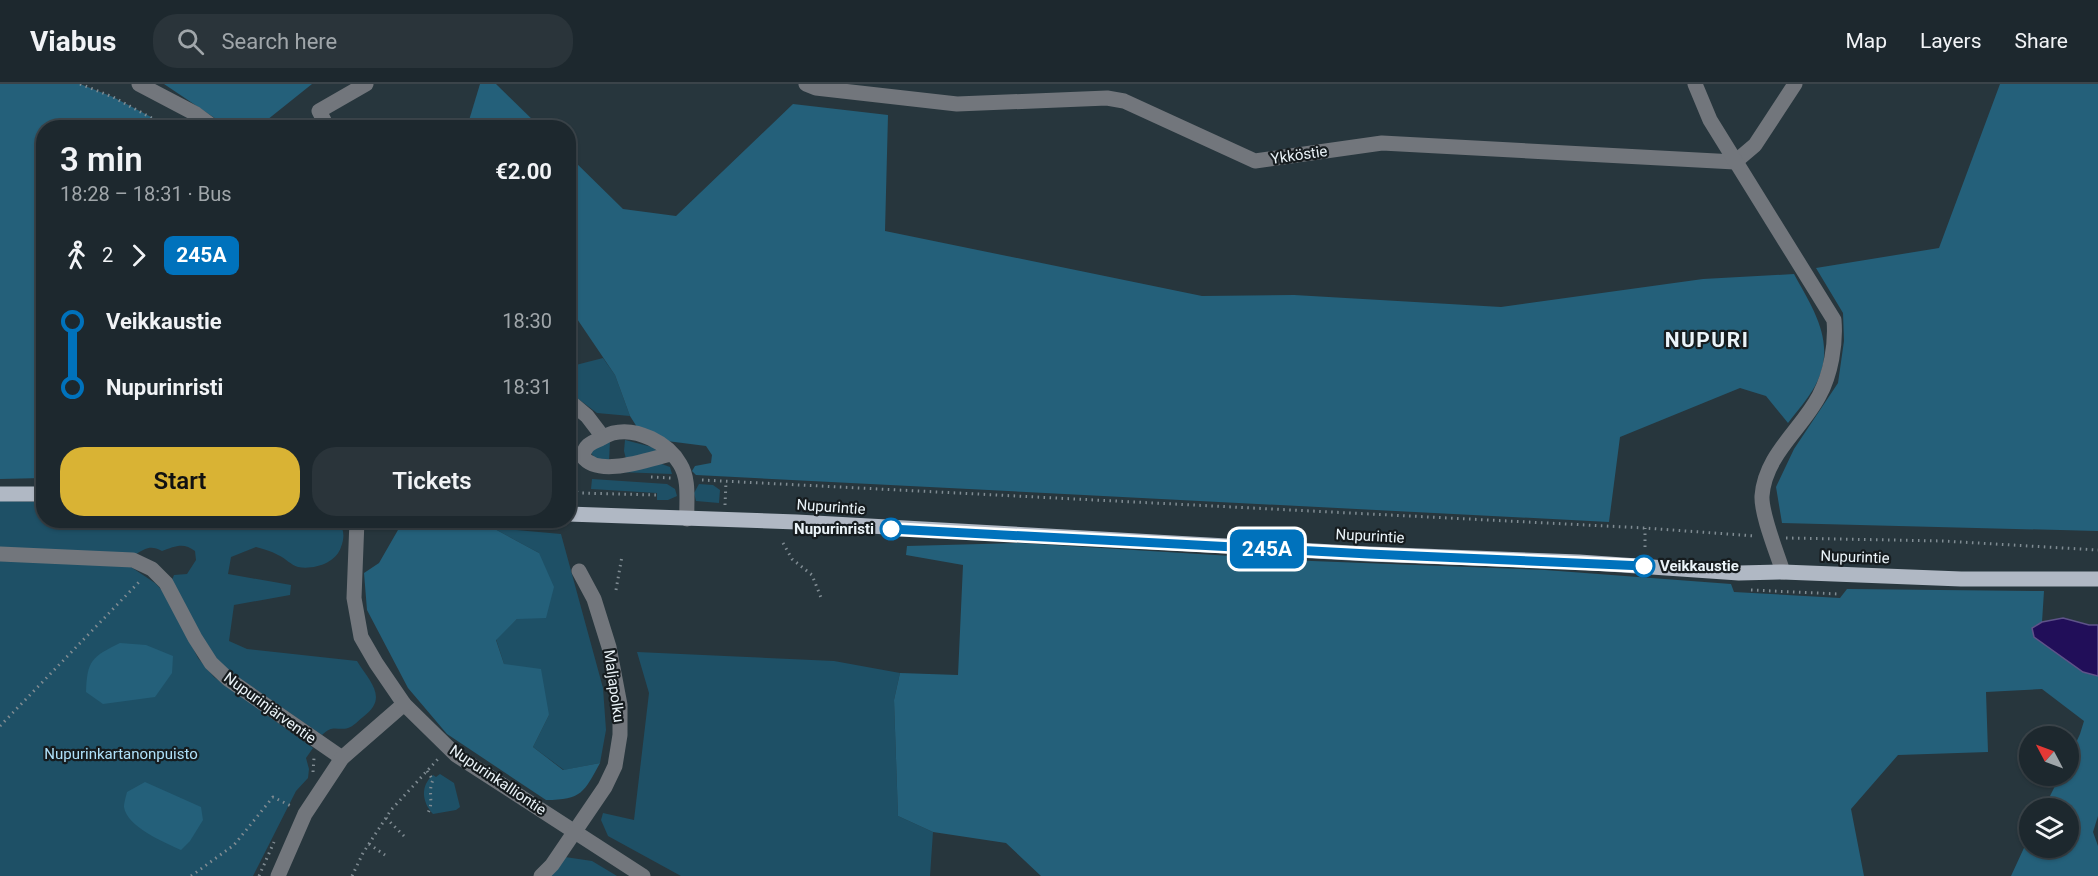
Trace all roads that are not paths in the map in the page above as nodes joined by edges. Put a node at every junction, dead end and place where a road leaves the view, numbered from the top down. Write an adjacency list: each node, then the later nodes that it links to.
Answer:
1 (139, 84): 6 (street)
2 (366, 84): 7 (street)
3 (806, 84): 8 (street, Ykköstie)
4 (1695, 84): 8 (street)
5 (1795, 84): 8 (street)
6 (204, 120)
7 (324, 120)
8 (1735, 162): 19 (street)
9 (576, 407): 10 (street)
10 (603, 437): 11 (street); 11 (street)
11 (671, 454): 15 (street)
12 (0, 494): 13 (main road)
13 (36, 494)
14 (576, 514): 15 (main road, Nupurintie)
15 (687, 519): 19 (main road, Nupurintie)
16 (357, 528): 21 (street, Nupurinkalliontie)
17 (0, 554): 22 (street, Nupurinjärventie)
18 (579, 571): 23 (street, Maljapolku)
19 (1783, 572): 20 (main road, Nupurintie)
20 (2098, 579)
21 (404, 704): 22 (street); 23 (street, Nupurinkalliontie)
22 (342, 759): 24 (street)
23 (574, 830): 25 (street, Maljapolku); 26 (street, Nupurinkalliontie)
24 (278, 876)
25 (541, 876)
26 (643, 876)

